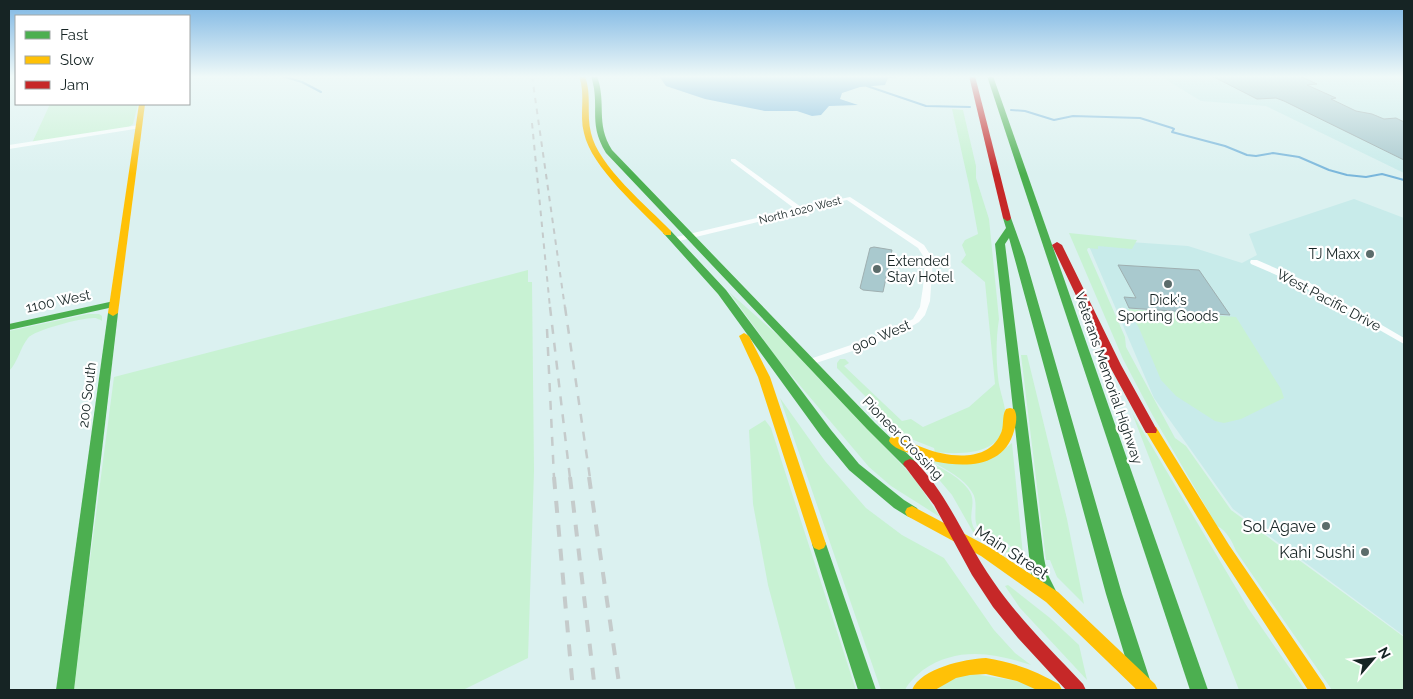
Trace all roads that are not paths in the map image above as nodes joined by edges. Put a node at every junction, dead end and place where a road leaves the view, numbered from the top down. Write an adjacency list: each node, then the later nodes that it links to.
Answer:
1 (141, 109): 6 (main road, 200 South)
2 (586, 109): 14 (main road)
3 (598, 109): 13 (main road, Pioneer Crossing)
4 (980, 109): 12 (main road)
5 (1001, 109): 9 (main road, Veterans Memorial Highway)
6 (139, 127): 7 (street); 17 (main road, 200 South)
7 (9, 147)
8 (733, 160): 10 (street)
9 (1025, 180): 31 (main road, Veterans Memorial Highway); 32 (main road)
10 (800, 210): 11 (street); 13 (street, North 1020 West); 15 (street, North 1020 West)
11 (807, 215)
12 (1010, 229): 20 (main road); 25 (main road)
13 (690, 236): 14 (street, North 1020 West); 21 (main road, Pioneer Crossing)
14 (675, 240): 23 (main road); 27 (main road)
15 (928, 256): 21 (street, 900 West)
16 (1254, 262): 19 (street, West Pacific Drive)
17 (114, 304): 18 (main road, 1100 West); 26 (main road, 200 South)
18 (9, 327)
19 (1404, 340)
20 (1011, 344): 22 (main road); 24 (main road)
21 (810, 362): 22 (main road, Pioneer Crossing)
22 (871, 426): 23 (main road, Pioneer Crossing)
23 (961, 539): 24 (main road, Main Street); 30 (main road, Main Street)
24 (1052, 597): 25 (main road, Main Street)
25 (1145, 688)
26 (65, 690)
27 (867, 690)
28 (921, 690): 29 (main road)
29 (1052, 690)
30 (1077, 690)
31 (1199, 690)
32 (1318, 690)

